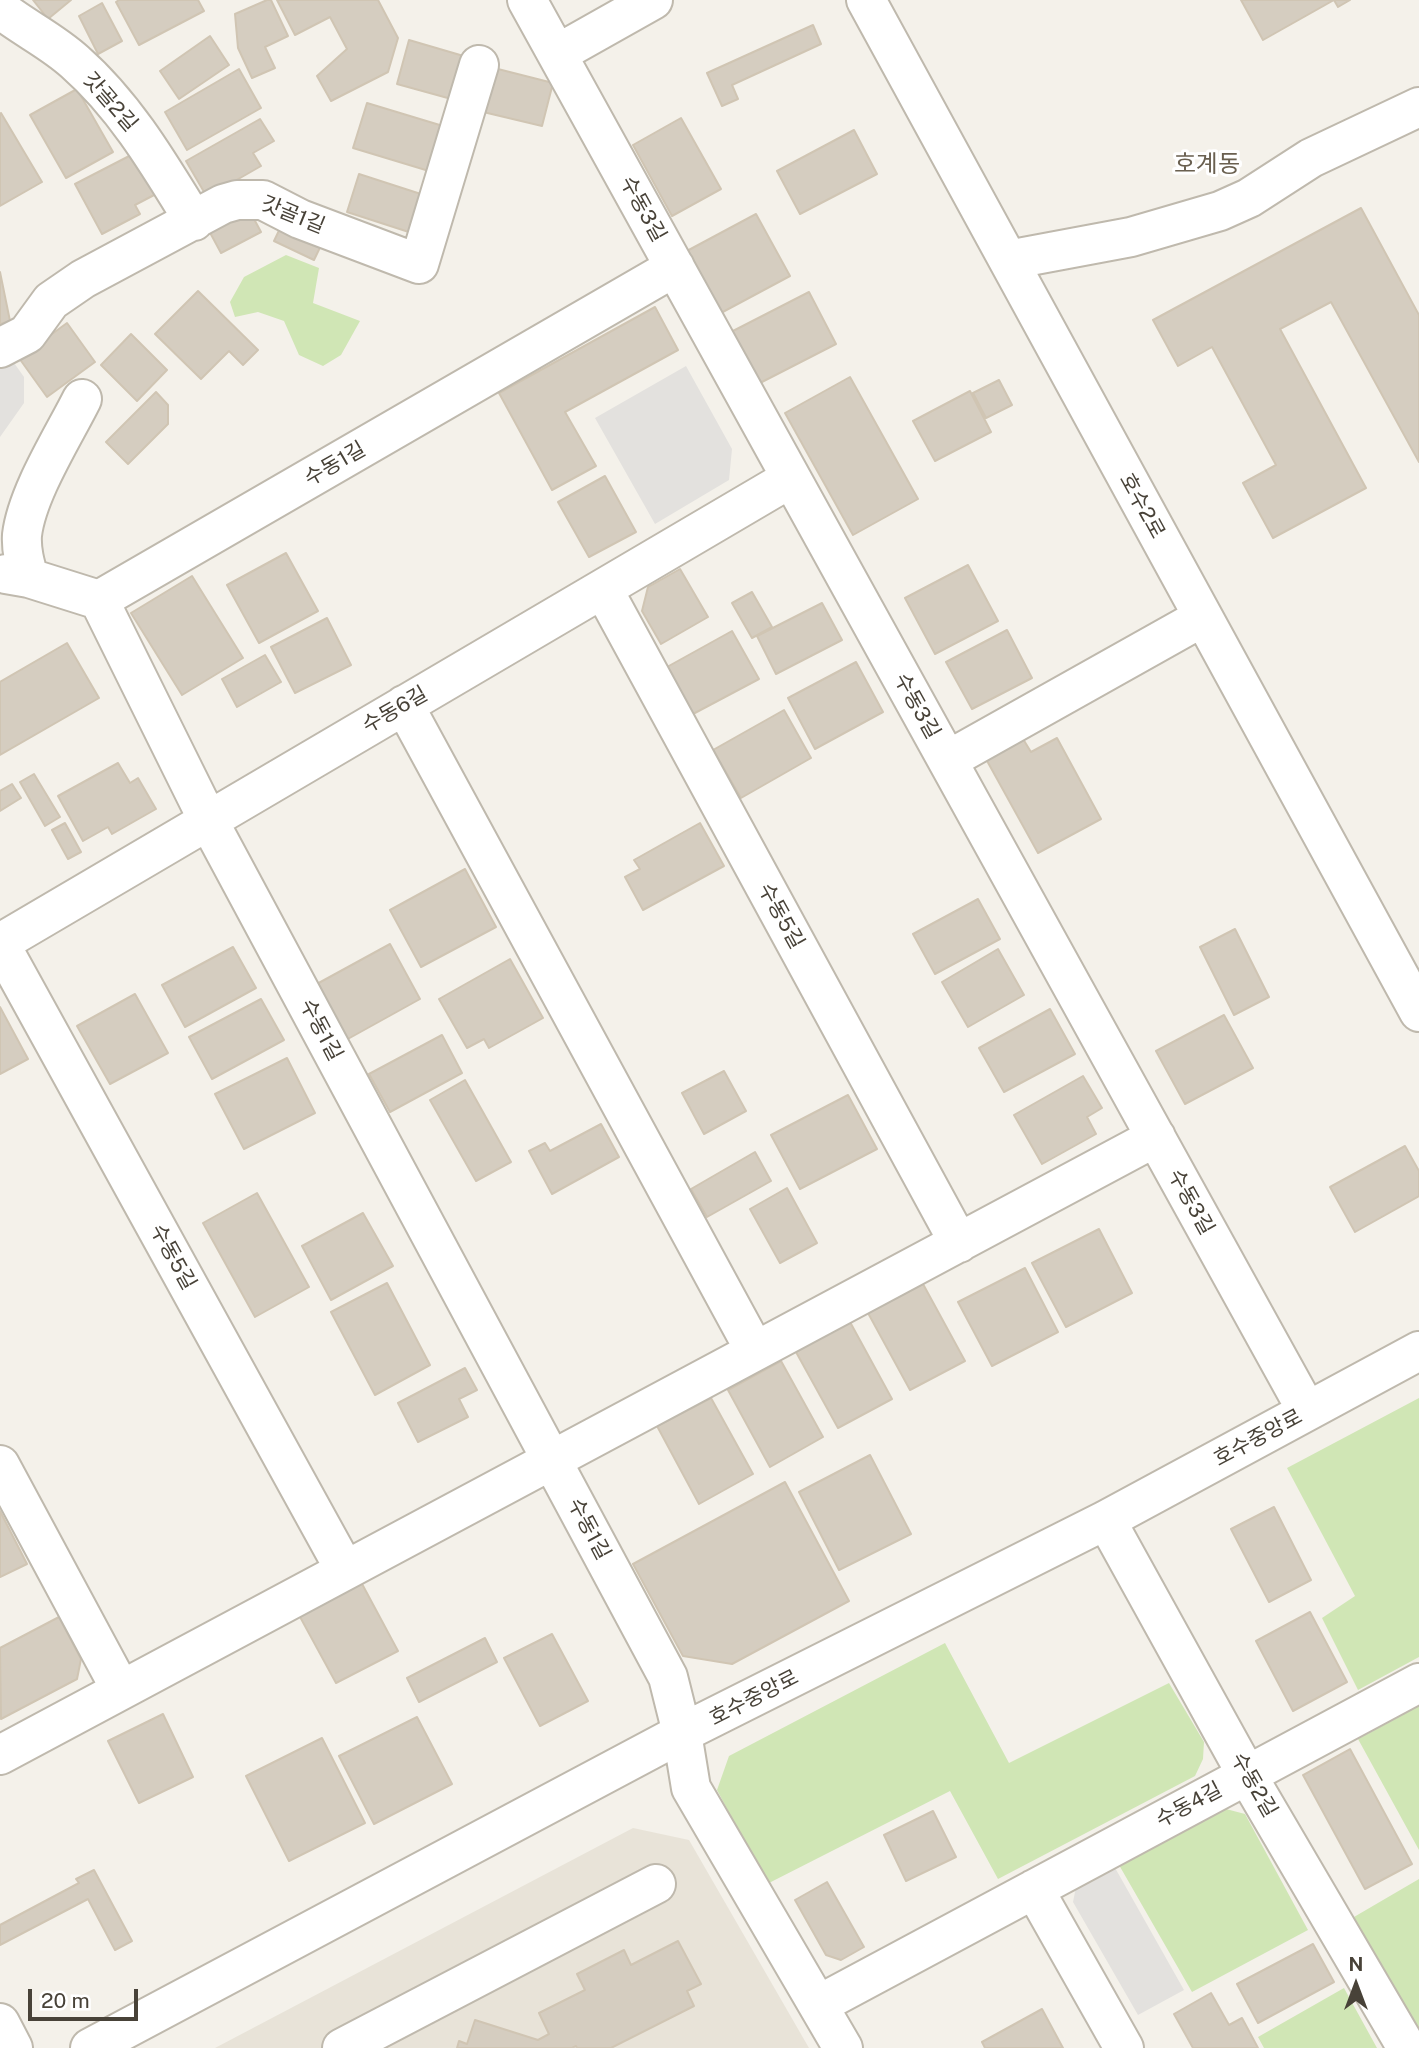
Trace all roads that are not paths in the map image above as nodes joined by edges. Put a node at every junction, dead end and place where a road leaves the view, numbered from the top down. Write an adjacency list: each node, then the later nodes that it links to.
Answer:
1 (527, 0): 5 (street, 수동3길)
2 (653, 0): 5 (street)
3 (866, 0): 9 (street, 호수2로)
4 (2, 8): 8 (street, 갓골2길)
5 (557, 54): 10 (street, 수동3길)
6 (479, 65): 8 (street, 갓골1길)
7 (1419, 107): 9 (street)
8 (194, 221): 11 (street, 갓골1길)
9 (1008, 260): 17 (street, 호수2로)
10 (675, 267): 13 (street, 수동3길); 16 (street, 수동1길)
11 (0, 348)
12 (82, 399): 14 (street)
13 (791, 478): 15 (street, 수동6길); 19 (street, 수동3길)
14 (15, 575): 16 (street)
15 (603, 589): 18 (street, 수동6길); 24 (street, 수동5길)
16 (99, 600): 20 (street, 수동1길)
17 (1203, 617): 19 (street); 22 (street, 호수2로)
18 (404, 705): 20 (street, 수동6길); 25 (street)
19 (947, 760): 23 (street, 수동3길)
20 (208, 820): 21 (street, 수동6길); 28 (street, 수동1길)
21 (0, 944): 31 (street, 수동5길)
22 (1419, 1012)
23 (1156, 1137): 24 (street); 27 (street, 수동3길)
24 (959, 1243): 25 (street)
25 (755, 1351): 28 (street)
26 (1419, 1351): 27 (street, 호수중앙로)
27 (1307, 1411): 30 (street, 호수중앙로)
28 (552, 1460): 31 (street); 34 (street, 수동1길)
29 (0, 1465): 33 (street)
30 (1106, 1520): 34 (street, 호수중앙로); 36 (street, 수동2길)
31 (345, 1570): 33 (street)
32 (1419, 1683): 36 (street, 수동4길)
33 (121, 1690): 35 (street)
34 (682, 1734): 39 (street, 수동1길); 42 (street, 호수중앙로)
35 (0, 1755)
36 (1247, 1774): 38 (street, 수동4길); 46 (street, 수동2길)
37 (656, 1884): 43 (street)
38 (1034, 1889): 39 (street, 수동4길); 45 (street)
39 (818, 2005): 44 (street, 수동1길)
40 (0, 2023): 41 (street)
41 (13, 2048)
42 (90, 2048)
43 (342, 2048)
44 (843, 2048)
45 (1124, 2048)
46 (1406, 2048)

